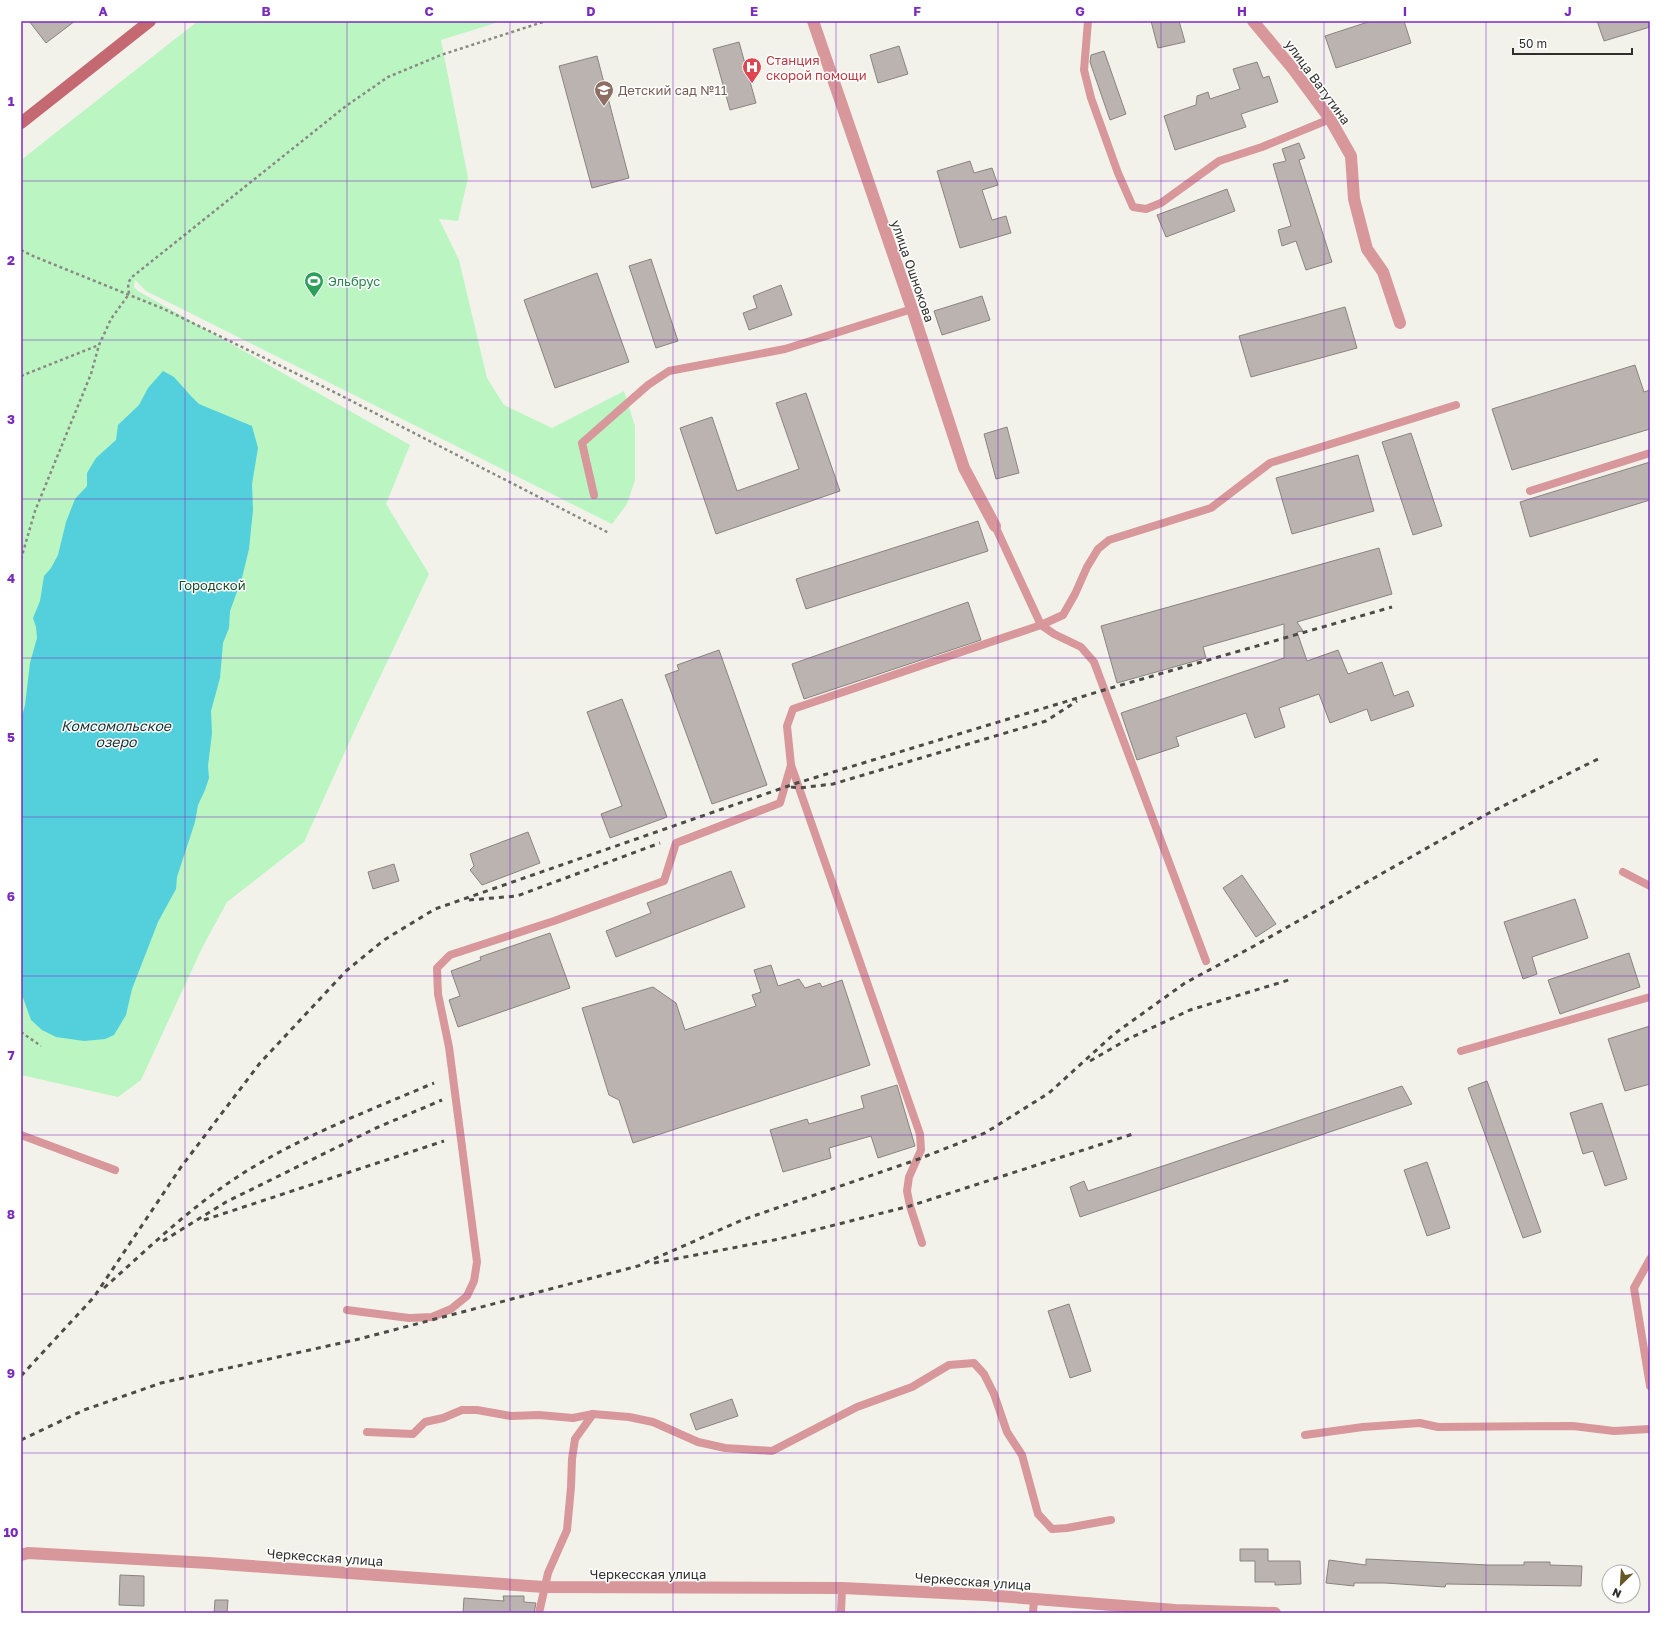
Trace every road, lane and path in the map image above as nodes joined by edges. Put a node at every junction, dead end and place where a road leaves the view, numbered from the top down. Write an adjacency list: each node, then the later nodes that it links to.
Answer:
1 (150, 21): 7 (main road)
2 (546, 21): 9 (path)
3 (813, 21): 10 (street, улица Ошнокова)
4 (1088, 21): 6 (lane)
5 (1253, 21): 6 (street, улица Ватутина)
6 (1330, 119): 11 (street, улица Ватутина)
7 (21, 123)
8 (21, 250): 9 (path)
9 (129, 294): 12 (path); 19 (path)
10 (912, 309): 17 (lane); 18 (street, улица Ошнокова)
11 (1400, 323)
12 (99, 345): 13 (path); 20 (path)
13 (21, 376)
14 (1456, 405): 21 (lane)
15 (1650, 453): 16 (lane)
16 (1530, 491)
17 (594, 496)
18 (995, 526): 21 (lane)
19 (609, 533)
20 (21, 559)
21 (1041, 625): 22 (lane); 25 (lane)
22 (791, 765): 32 (lane); 34 (lane)
23 (1623, 872): 24 (lane)
24 (1650, 886)
25 (1206, 961)
26 (1650, 997): 29 (lane)
27 (21, 1032): 28 (path)
28 (41, 1046)
29 (1461, 1051)
30 (21, 1135): 31 (lane)
31 (115, 1170)
32 (922, 1243)
33 (1650, 1259): 35 (lane)
34 (348, 1310)
35 (1650, 1386)
36 (593, 1414): 38 (lane); 40 (lane); 42 (lane)
37 (1650, 1429): 39 (lane)
38 (367, 1432)
39 (1305, 1435)
40 (1111, 1520)
41 (21, 1555): 42 (street, Черкесская улица)
42 (544, 1587): 43 (street, Черкесская улица); 45 (lane)
43 (842, 1588): 44 (street, Черкесская улица); 46 (lane)
44 (1034, 1600): 47 (lane); 48 (street, Черкесская улица)
45 (539, 1613)
46 (840, 1613)
47 (1033, 1613)
48 (1276, 1613)

